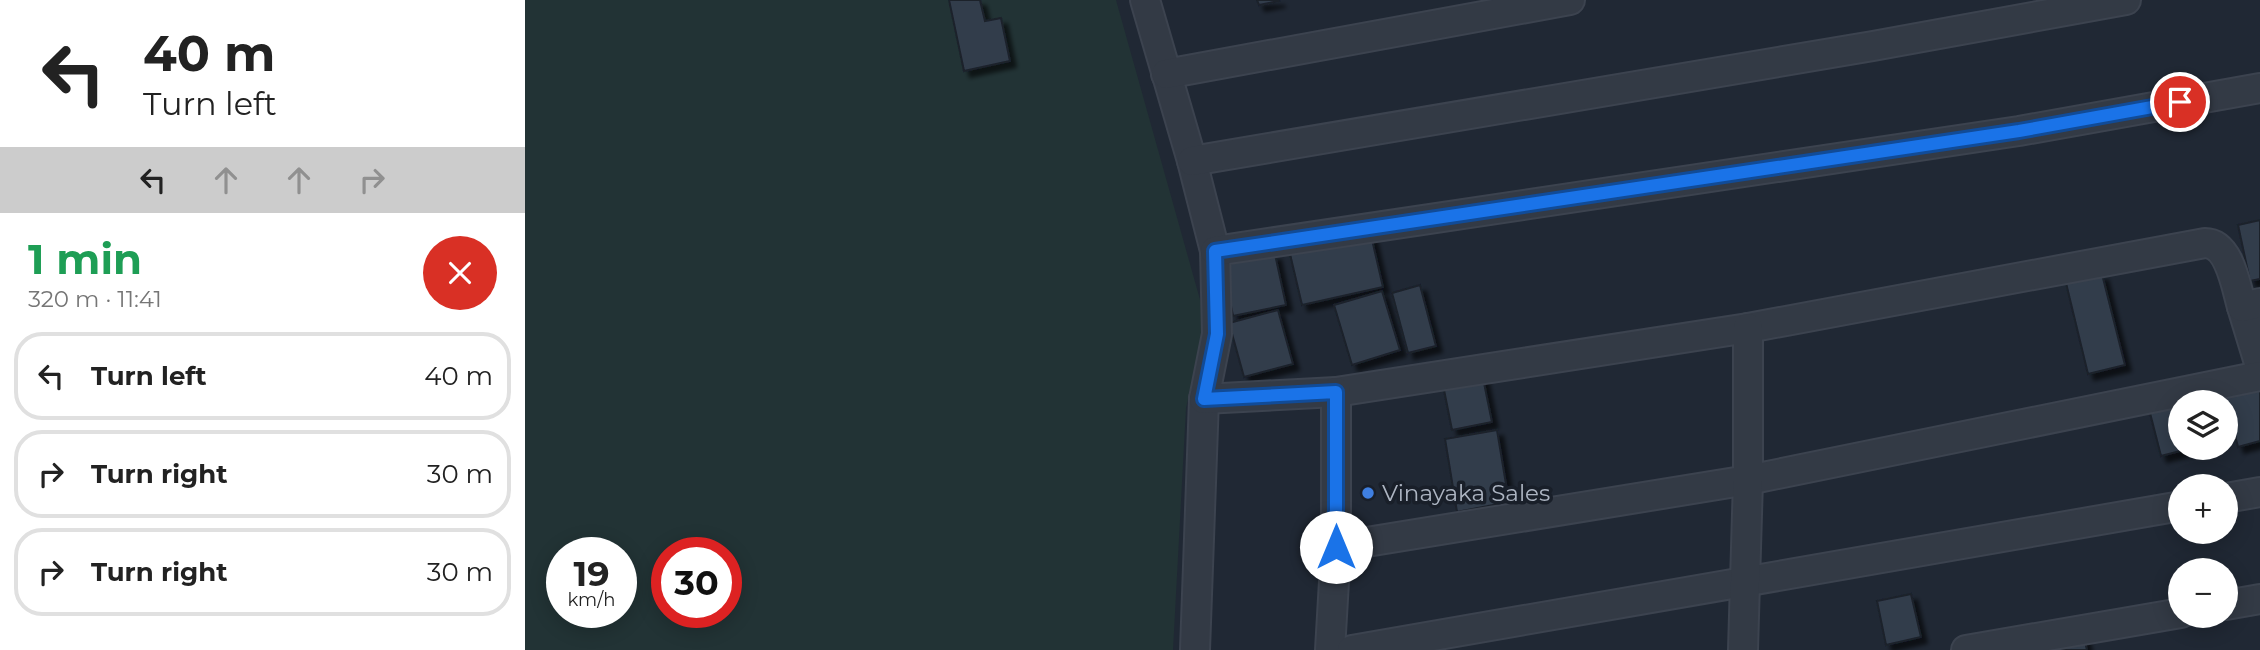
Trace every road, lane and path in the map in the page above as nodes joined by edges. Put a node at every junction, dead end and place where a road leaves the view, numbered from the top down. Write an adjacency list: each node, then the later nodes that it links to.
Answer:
1 (1145, 0): 4 (street)
2 (1570, 0): 4 (street)
3 (2126, 0): 6 (street)
4 (1166, 74): 6 (street)
5 (2260, 88): 7 (street)
6 (1192, 162): 7 (street)
7 (1215, 251): 13 (street)
8 (2251, 305): 9 (street); 10 (street)
9 (1748, 328): 12 (street); 14 (street)
10 (2260, 366)
11 (2260, 376): 14 (street)
12 (1336, 392): 13 (street); 18 (street)
13 (1204, 399): 23 (street)
14 (1748, 480): 18 (street); 19 (street)
15 (2260, 492): 16 (street)
16 (2238, 496)
17 (2168, 508): 19 (street)
18 (1336, 547): 24 (street)
19 (1744, 582): 25 (street); 26 (street)
20 (2260, 599): 21 (street)
21 (2238, 603)
22 (2168, 614): 27 (street)
23 (1195, 650)
24 (1330, 650)
25 (1352, 650)
26 (1743, 650)
27 (1966, 650)

